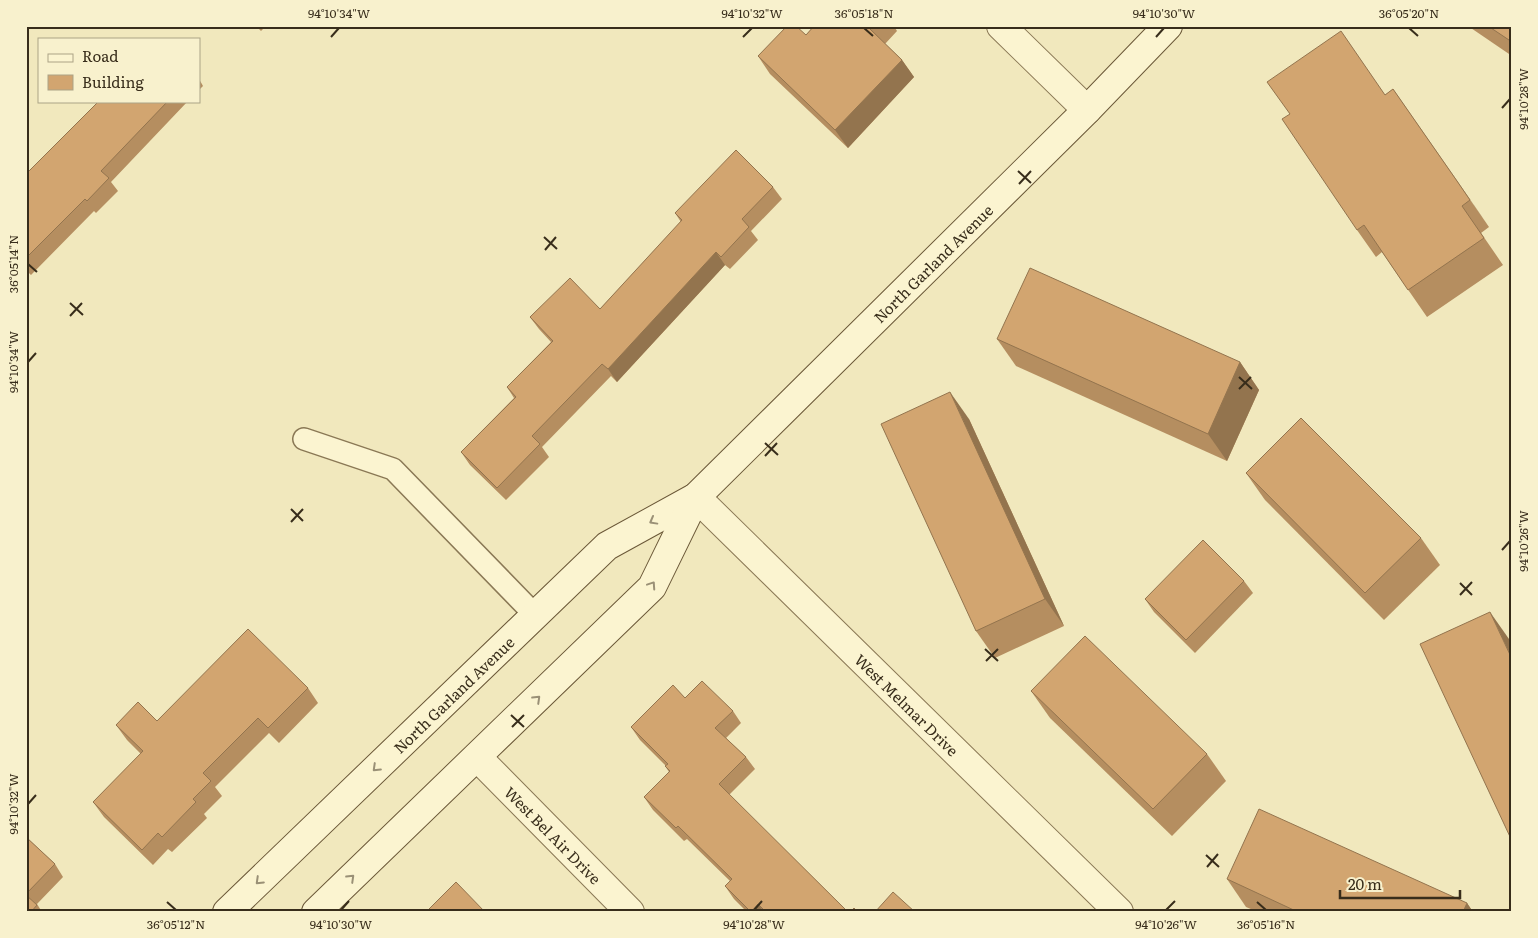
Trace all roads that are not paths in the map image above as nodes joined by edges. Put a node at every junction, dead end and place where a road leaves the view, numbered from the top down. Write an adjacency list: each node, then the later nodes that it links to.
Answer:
1 (1001, 26): 3 (main road)
2 (1168, 26): 3 (main road, North Garland Avenue)
3 (1087, 110): 5 (main road, North Garland Avenue)
4 (304, 439): 6 (lane)
5 (696, 498): 6 (main road, North Garland Avenue, one-way to 6); 7 (main road, North Garland Avenue, one-way to 5); 11 (main road, West Melmar Drive)
6 (535, 615): 8 (main road, North Garland Avenue, one-way to 8)
7 (477, 757): 9 (main road, North Garland Avenue, one-way to 7); 10 (main road, West Bel Air Drive)
8 (227, 912)
9 (316, 912)
10 (630, 912)
11 (1119, 912)

